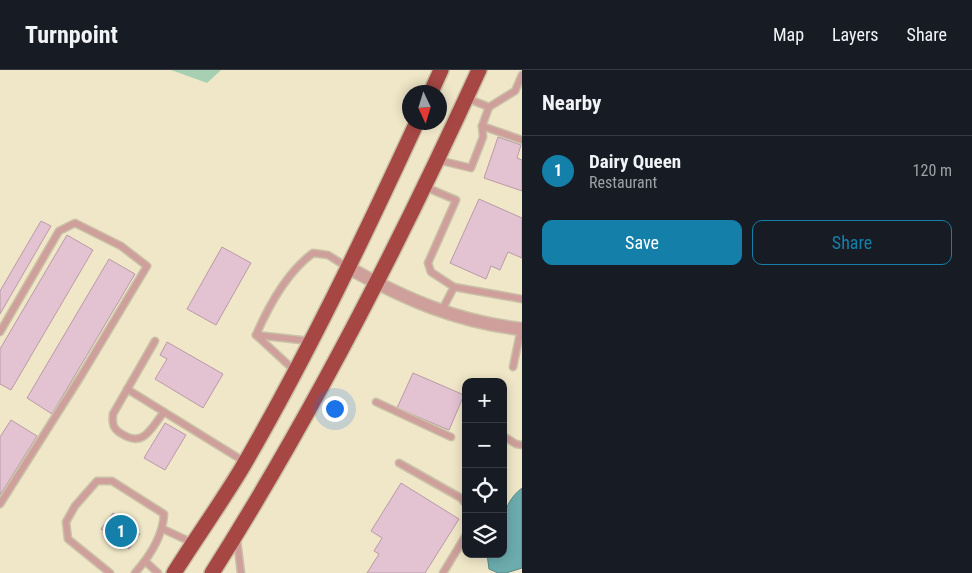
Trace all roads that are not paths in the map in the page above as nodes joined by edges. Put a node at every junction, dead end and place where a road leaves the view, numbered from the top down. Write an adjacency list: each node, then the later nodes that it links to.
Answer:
1 (479, 70): 3 (highway)
2 (522, 76): 4 (lane)
3 (466, 98): 4 (lane); 8 (highway)
4 (488, 107): 5 (lane)
5 (482, 126): 7 (lane); 8 (lane)
6 (413, 130): 10 (highway)
7 (522, 140)
8 (436, 160): 9 (highway)
9 (423, 186): 11 (highway); 12 (lane)
10 (348, 268): 11 (street); 17 (lane); 19 (highway)
11 (377, 283): 14 (street); 33 (highway)
12 (454, 287): 13 (lane); 14 (lane)
13 (522, 299)
14 (441, 312): 15 (street)
15 (522, 329): 20 (lane)
16 (0, 332): 31 (lane)
17 (256, 335): 19 (lane); 21 (lane)
18 (155, 341): 22 (lane)
19 (311, 341): 21 (highway)
20 (513, 367)
21 (295, 371): 28 (highway)
22 (127, 390): 24 (lane); 24 (lane)
23 (376, 402): 25 (lane)
24 (164, 412): 28 (lane)
25 (451, 436)
26 (507, 438): 27 (lane)
27 (522, 445)
28 (245, 462): 35 (highway)
29 (399, 463): 30 (lane)
30 (462, 499)
31 (0, 504)
32 (163, 529): 35 (lane); 36 (lane); 37 (lane)
33 (237, 534): 41 (highway); 42 (lane)
34 (462, 542): 43 (lane)
35 (193, 543): 40 (highway)
36 (146, 561): 38 (lane); 39 (lane)
37 (110, 573)
38 (135, 573)
39 (158, 573)
40 (174, 573)
41 (212, 573)
42 (241, 573)
43 (443, 573)

